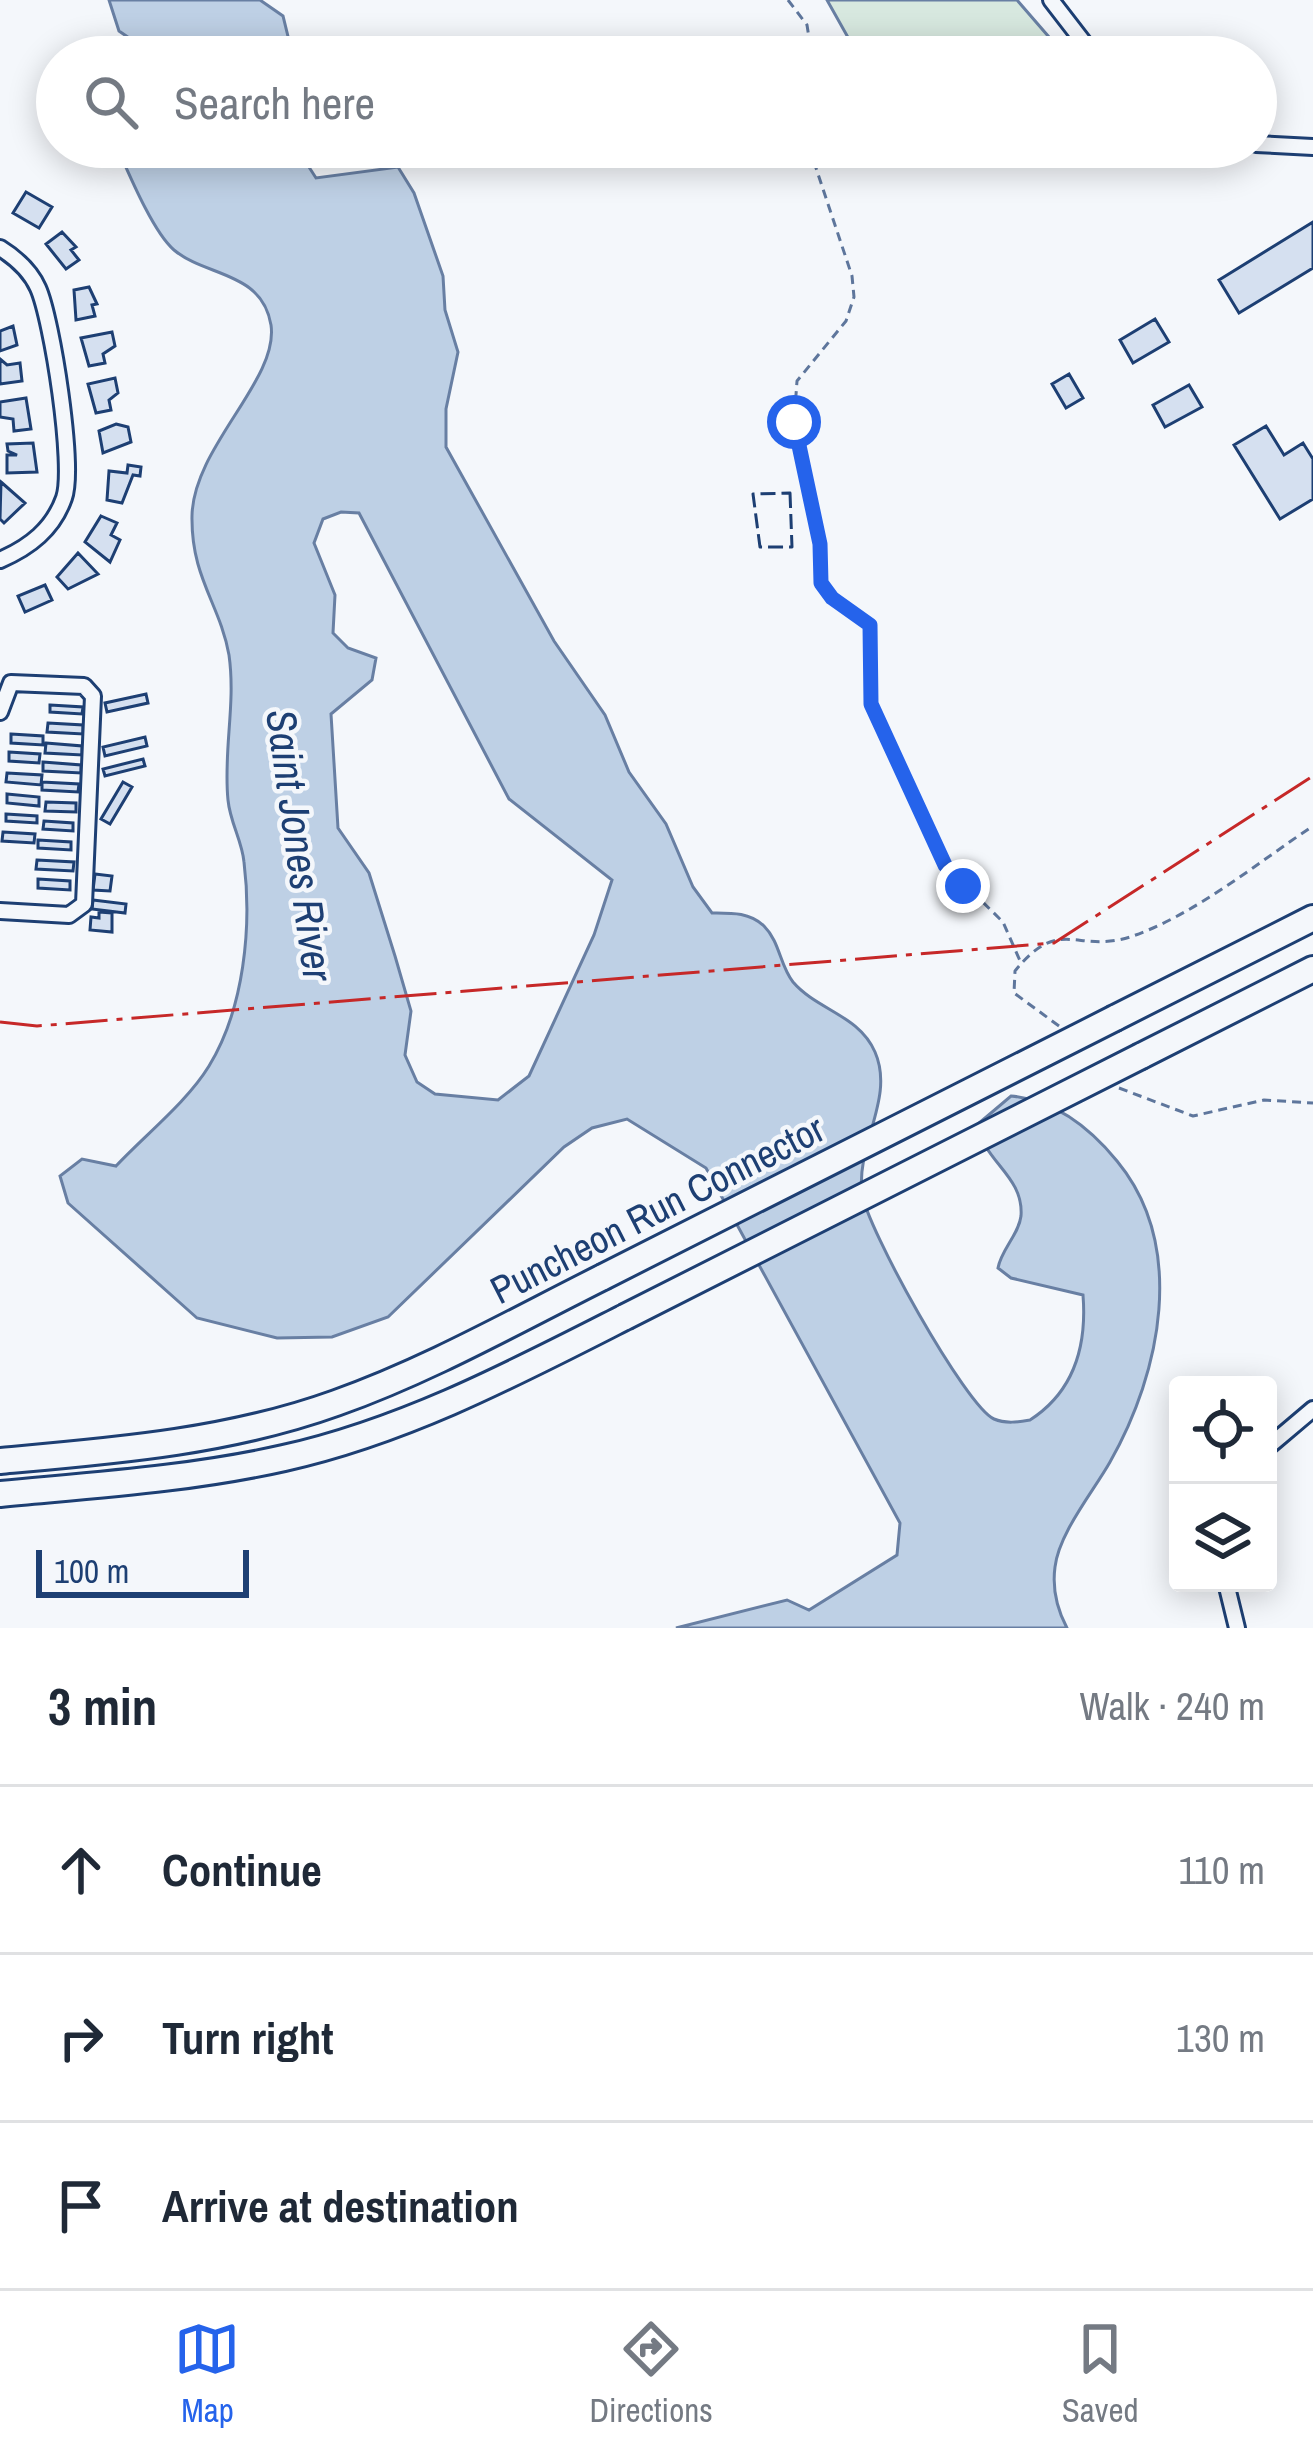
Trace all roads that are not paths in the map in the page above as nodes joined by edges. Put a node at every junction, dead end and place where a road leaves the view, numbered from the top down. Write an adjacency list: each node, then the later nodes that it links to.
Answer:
1 (1051, 0): 2 (street)
2 (1079, 36)
3 (1277, 145): 4 (street)
4 (1313, 147)
5 (0, 248): 6 (street)
6 (0, 560)
7 (0, 712): 8 (street)
8 (0, 910)
9 (1313, 917): 13 (highway, Puncheon Run Connector, bridge)
10 (1313, 969): 14 (highway, Puncheon Run Connector, bridge)
11 (1313, 1409): 12 (street)
12 (1277, 1439)
13 (0, 1461)
14 (0, 1494)
15 (1228, 1592): 16 (street)
16 (1238, 1628)

